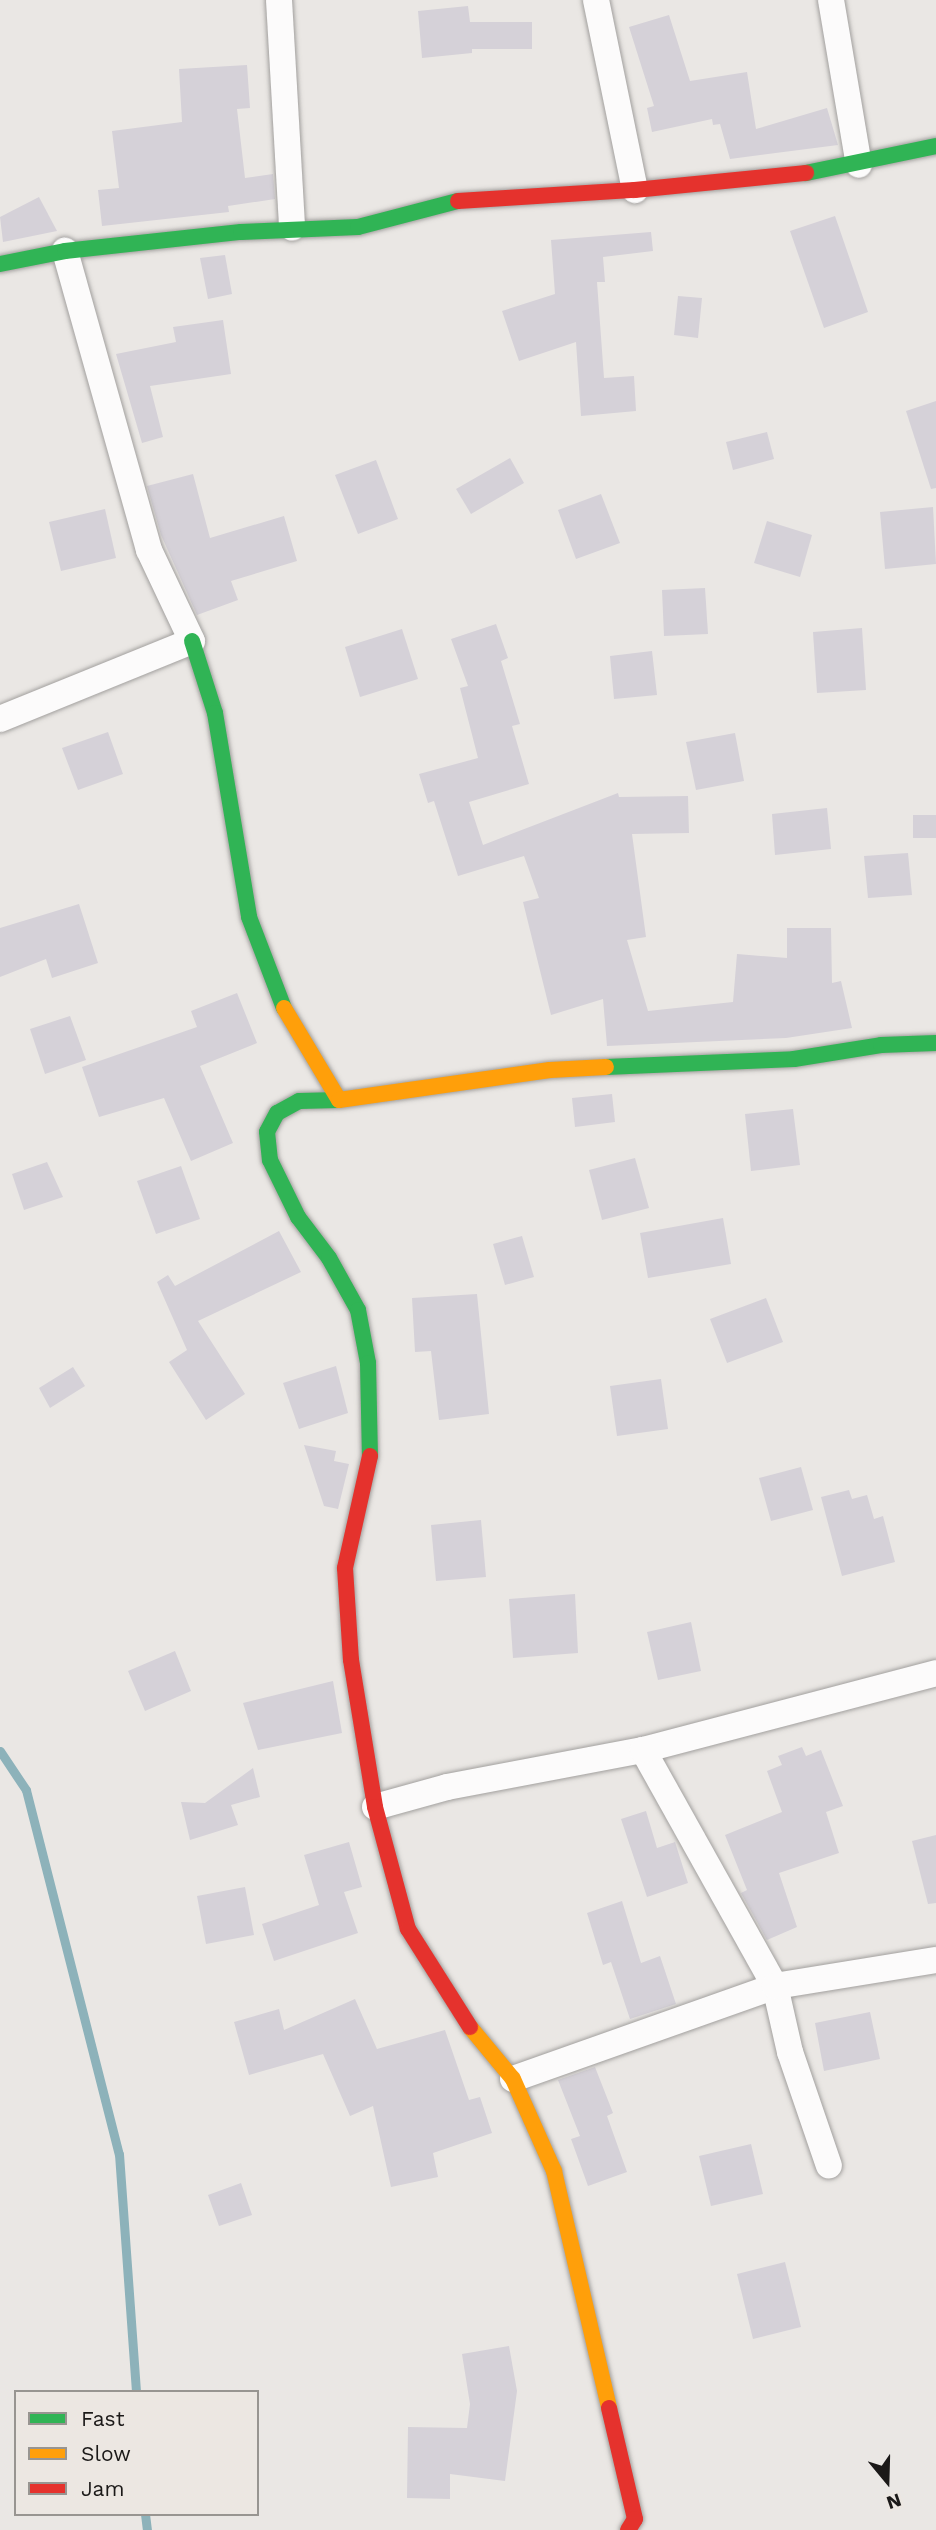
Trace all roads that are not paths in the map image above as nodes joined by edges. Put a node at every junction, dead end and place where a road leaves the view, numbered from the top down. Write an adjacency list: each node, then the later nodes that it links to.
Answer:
1 (279, 0): 7 (street)
2 (596, 0): 6 (street)
3 (831, 0): 5 (street)
4 (936, 146): 5 (street)
5 (859, 165): 6 (street)
6 (635, 190): 7 (street)
7 (292, 228): 8 (street)
8 (65, 251): 9 (street); 10 (street)
9 (2, 259)
10 (192, 641): 11 (street); 13 (street)
11 (0, 719)
12 (936, 1043): 13 (street)
13 (339, 1100): 16 (street)
14 (936, 1673): 15 (street)
15 (643, 1750): 16 (street); 18 (street)
16 (375, 1807): 19 (street)
17 (936, 1960): 18 (street)
18 (775, 1986): 19 (street); 20 (street)
19 (513, 2079): 21 (street)
20 (829, 2166)
21 (628, 2530)

